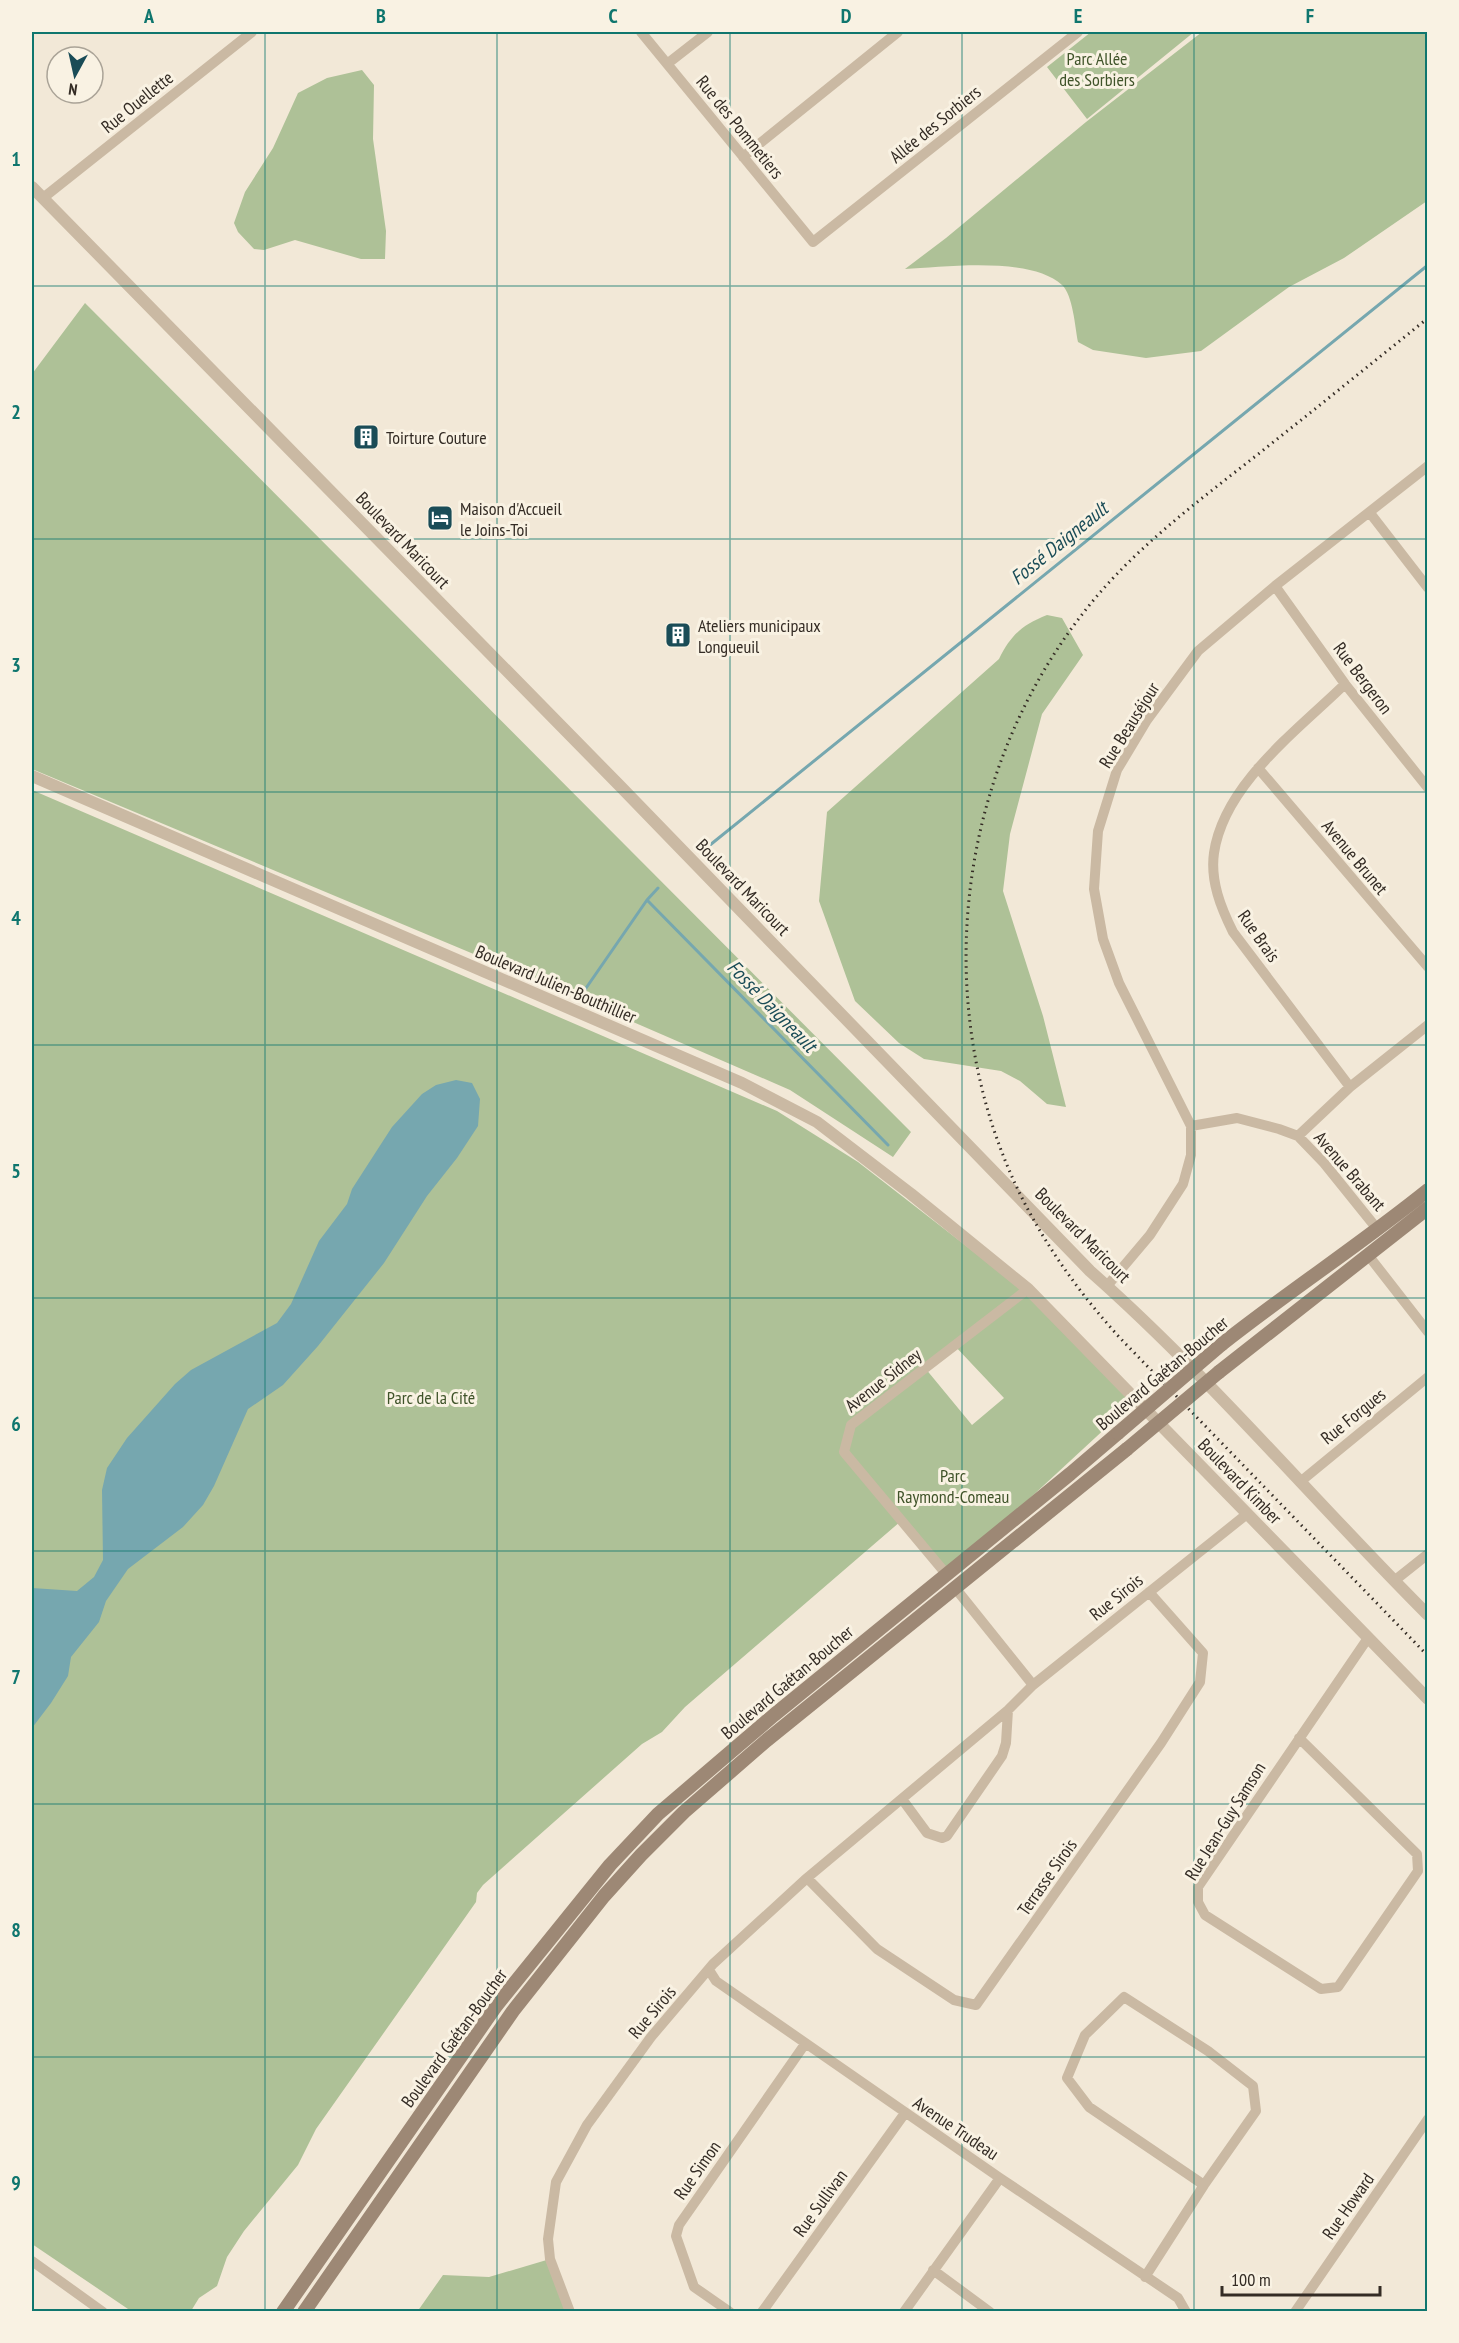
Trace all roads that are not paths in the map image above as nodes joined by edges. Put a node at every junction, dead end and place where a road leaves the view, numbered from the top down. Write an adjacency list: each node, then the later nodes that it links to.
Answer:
1 (252, 32): 9 (street, Rue Ouellette)
2 (641, 32): 6 (street, Rue des Pommetiers)
3 (708, 32): 6 (street)
4 (898, 32): 7 (street)
5 (1078, 32): 10 (street, Allée des Sorbiers)
6 (667, 64): 7 (street, Rue des Pommetiers)
7 (743, 157): 10 (street, Rue des Pommetiers)
8 (32, 187): 9 (street, Boulevard Maricourt)
9 (43, 198): 28 (street, Boulevard Maricourt)
10 (813, 242)
11 (1428, 466): 12 (street, Rue Beauséjour)
12 (1370, 513): 13 (street, Rue Beauséjour); 14 (street)
13 (1275, 586): 15 (street, Rue Bergeron); 22 (street, Rue Beauséjour)
14 (1428, 588)
15 (1345, 684): 16 (street, Rue Brais); 18 (street, Rue Bergeron)
16 (1258, 768): 19 (street, Avenue Brunet); 21 (street, Rue Brais)
17 (32, 776): 29 (street, Boulevard Julien-Bouthillier)
18 (1428, 788)
19 (1428, 967)
20 (1428, 1025): 21 (street)
21 (1350, 1087): 23 (street)
22 (1191, 1126): 23 (street, Avenue Brabant); 28 (street, Rue Beauséjour)
23 (1298, 1136): 26 (street, Avenue Brabant)
24 (1428, 1190): 26 (main road, Boulevard Gaétan-Boucher)
25 (1428, 1208): 27 (main road, Boulevard Gaétan-Boucher)
26 (1378, 1230): 35 (main road, Boulevard Gaétan-Boucher, bridge)
27 (1368, 1255): 30 (street); 37 (main road, Boulevard Gaétan-Boucher, bridge)
28 (1107, 1286): 32 (street, Boulevard Maricourt)
29 (1028, 1289): 33 (street, Boulevard Kimber); 35 (street, Avenue Sidney)
30 (1428, 1332)
31 (1428, 1377): 32 (street, Rue Forgues)
32 (1300, 1482): 36 (street, Boulevard Maricourt)
33 (1247, 1514): 38 (street, Rue Sirois); 40 (street, Boulevard Kimber)
34 (1428, 1554): 36 (street)
35 (947, 1575): 57 (main road, Boulevard Gaétan-Boucher)
36 (1394, 1581): 39 (street, Boulevard Maricourt)
37 (956, 1589): 41 (street); 58 (main road, Boulevard Gaétan-Boucher)
38 (1149, 1592): 41 (street, Rue Sirois); 46 (street, Terrasse Sirois)
39 (1428, 1615)
40 (1368, 1638): 42 (street, Boulevard Kimber); 44 (street, Rue Jean-Guy Samson)
41 (1033, 1685): 43 (street, Rue Sirois)
42 (1428, 1699)
43 (1008, 1710): 45 (street, Rue Sirois); 45 (street)
44 (1299, 1738): 44 (street, Rue Jean-Guy Samson)
45 (902, 1799): 46 (street, Rue Sirois)
46 (807, 1878): 47 (street, Rue Sirois)
47 (709, 1970): 48 (street, Avenue Trudeau); 59 (street, Rue Sirois)
48 (805, 2044): 49 (street, Avenue Trudeau); 60 (street, Rue Simon)
49 (905, 2113): 51 (street, Avenue Trudeau); 61 (street, Rue Sullivan)
50 (1428, 2119): 65 (street, Rue Howard)
51 (1000, 2178): 54 (street); 55 (street, Avenue Trudeau)
52 (1204, 2185): 52 (street); 55 (street)
53 (32, 2261): 56 (street)
54 (933, 2270): 62 (street); 63 (street)
55 (1146, 2277): 64 (street, Avenue Trudeau)
56 (103, 2312)
57 (283, 2312)
58 (304, 2312)
59 (570, 2312)
60 (730, 2312)
61 (762, 2312)
62 (904, 2312)
63 (990, 2312)
64 (1186, 2312)
65 (1295, 2312)

